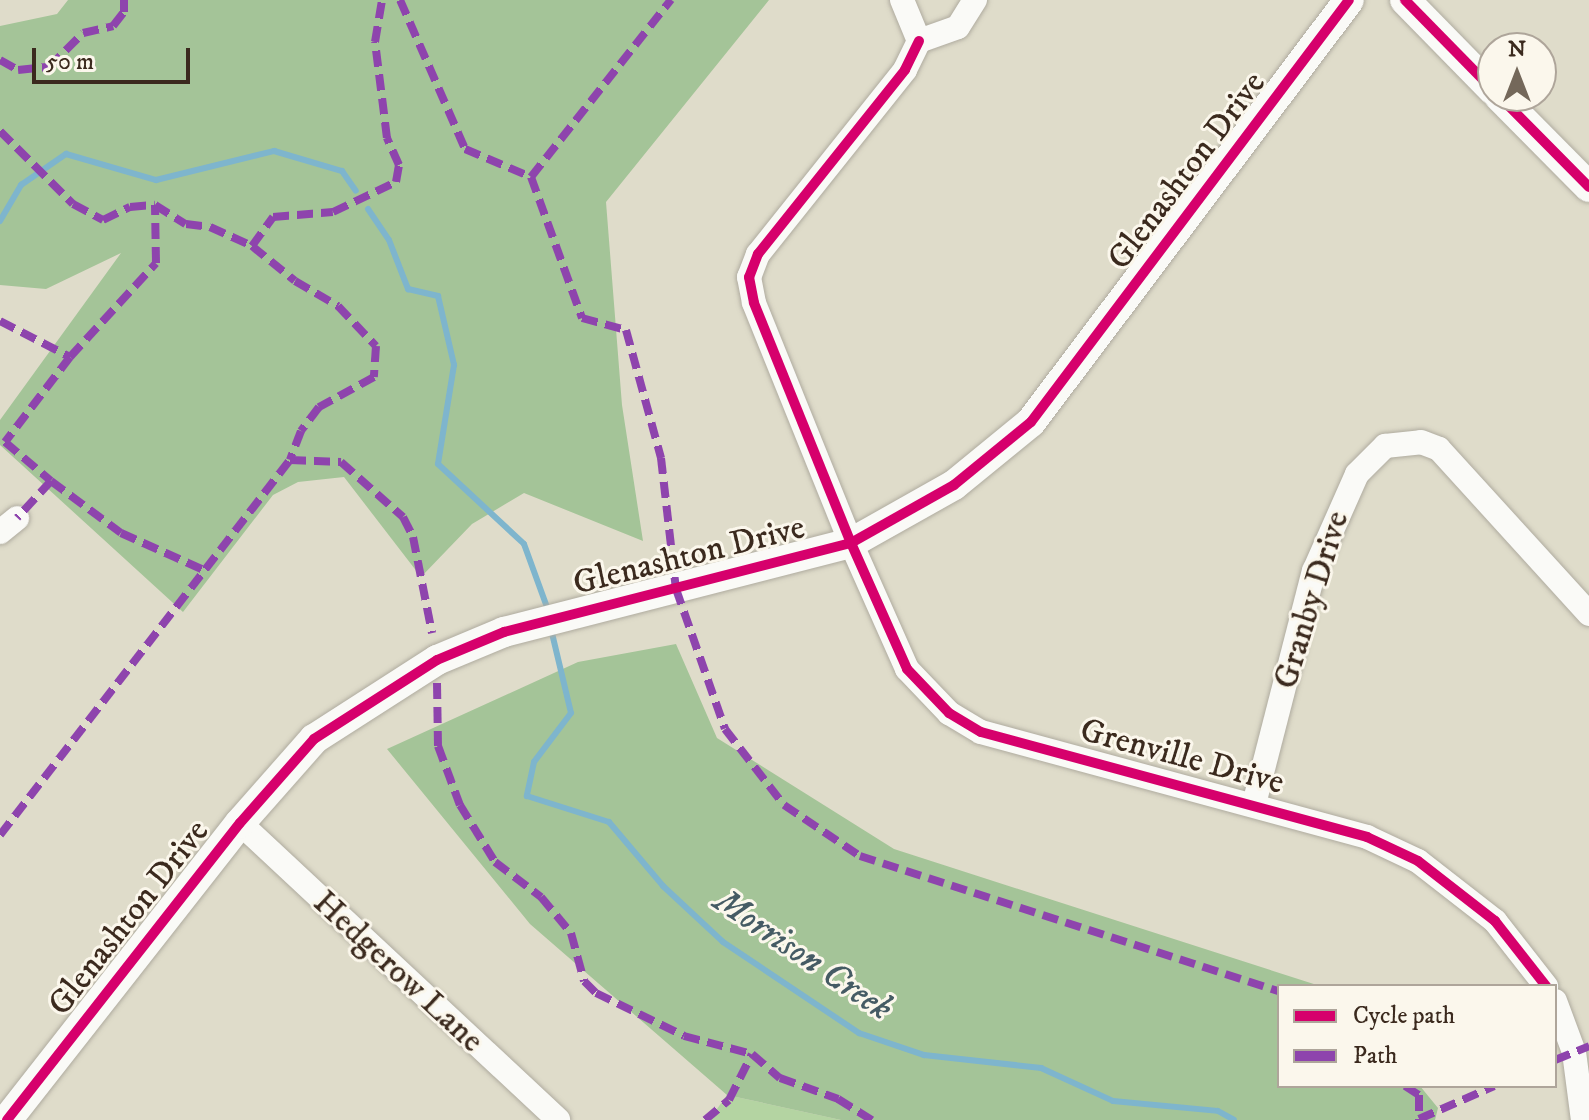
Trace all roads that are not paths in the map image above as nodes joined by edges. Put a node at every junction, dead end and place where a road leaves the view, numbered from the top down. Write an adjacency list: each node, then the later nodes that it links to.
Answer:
1 (902, 0): 5 (street)
2 (975, 0): 5 (street)
3 (1349, 0): 9 (street, Glenashton Drive)
4 (1405, 0): 6 (street)
5 (919, 41): 9 (street, Grenville Drive)
6 (1477, 74)
7 (1515, 112): 8 (street)
8 (1589, 187)
9 (851, 543): 11 (street, Grenville Drive); 12 (street, Glenashton Drive)
10 (1589, 614): 11 (street, Granby Drive)
11 (1254, 804): 13 (street, Grenville Drive)
12 (240, 823): 15 (street, Glenashton Drive); 16 (street, Hedgerow Lane)
13 (1544, 984)
14 (1557, 1006): 17 (street)
15 (7, 1120)
16 (558, 1120)
17 (1583, 1120)

